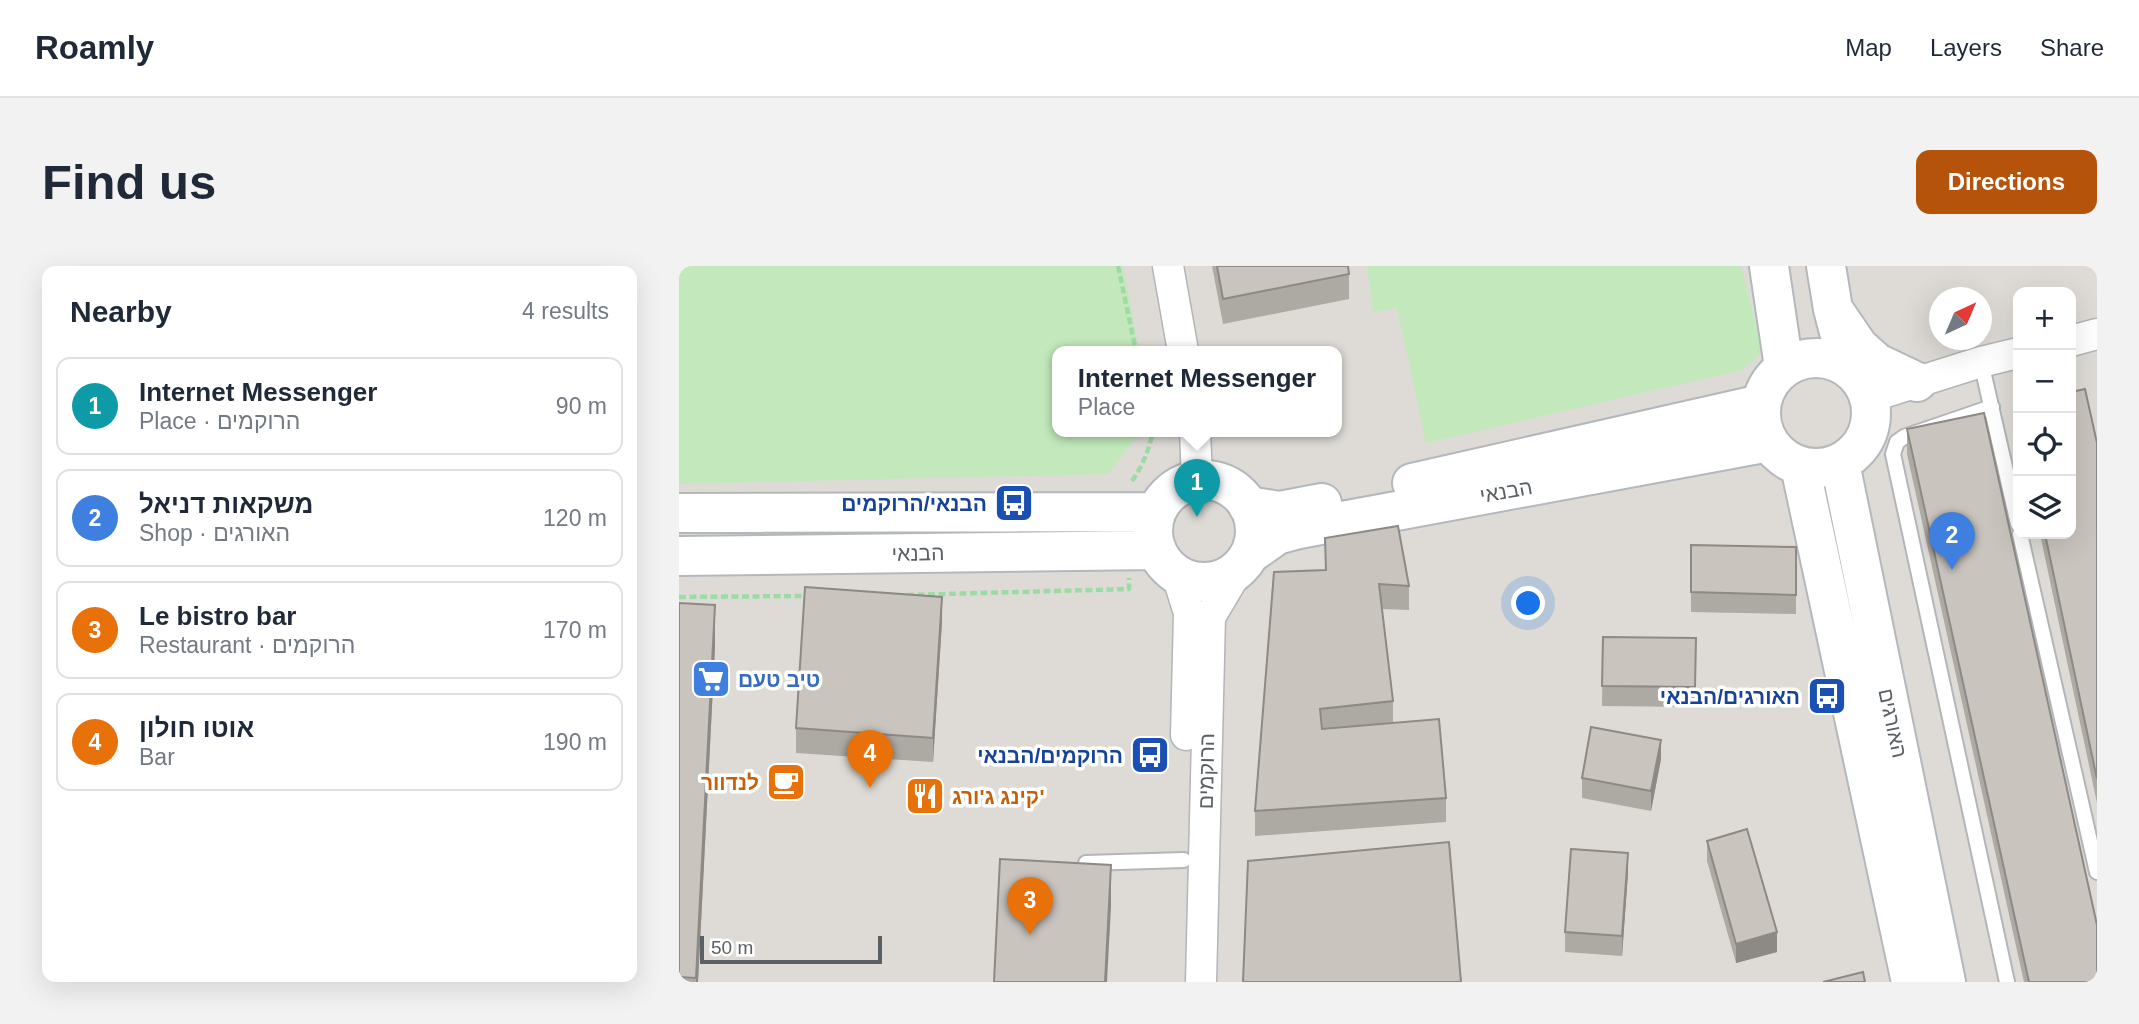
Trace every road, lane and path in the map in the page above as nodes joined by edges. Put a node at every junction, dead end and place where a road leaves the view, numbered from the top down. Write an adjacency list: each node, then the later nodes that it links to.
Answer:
1 (1118, 266): 8 (path)
2 (1168, 266): 9 (street)
3 (1769, 266): 12 (street)
4 (1826, 266): 5 (street)
5 (1833, 309): 13 (street); 14 (street)
6 (2097, 334): 7 (street)
7 (2076, 340)
8 (1135, 346)
9 (1182, 346)
10 (2013, 354): 11 (street)
11 (1981, 362): 14 (street); 16 (lane)
12 (1784, 367): 13 (street); 15 (street)
13 (1860, 382): 14 (street); 19 (street)
14 (1917, 382)
15 (1761, 404): 18 (street); 23 (street, הבנאי)
16 (1992, 407): 22 (lane); 43 (lane)
17 (1195, 437): 21 (street)
18 (1769, 442): 20 (street); 29 (street, הבנאי)
19 (1840, 463): 20 (street); 42 (street, האורגים)
20 (1800, 466): 41 (street, האורגים)
21 (1197, 480): 23 (street); 24 (street)
22 (2013, 502)
23 (1248, 506): 29 (street)
24 (1156, 512): 25 (street, הבנאי); 28 (street)
25 (679, 513)
26 (2022, 539): 38 (lane)
27 (686, 556): 28 (street, הבנאי); 34 (path)
28 (1162, 558): 29 (street); 36 (street, הרוקמים)
29 (1244, 561): 40 (street, הרוקמים)
30 (1129, 589): 31 (path)
31 (896, 595)
32 (814, 596): 34 (path)
33 (679, 597): 34 (path)
34 (692, 597): 35 (path)
35 (692, 609)
36 (1184, 860): 37 (lane); 39 (street, הרוקמים)
37 (1086, 863)
38 (2097, 872)
39 (1181, 982)
40 (1201, 982)
41 (1910, 982)
42 (1946, 982)
43 (2007, 982)

